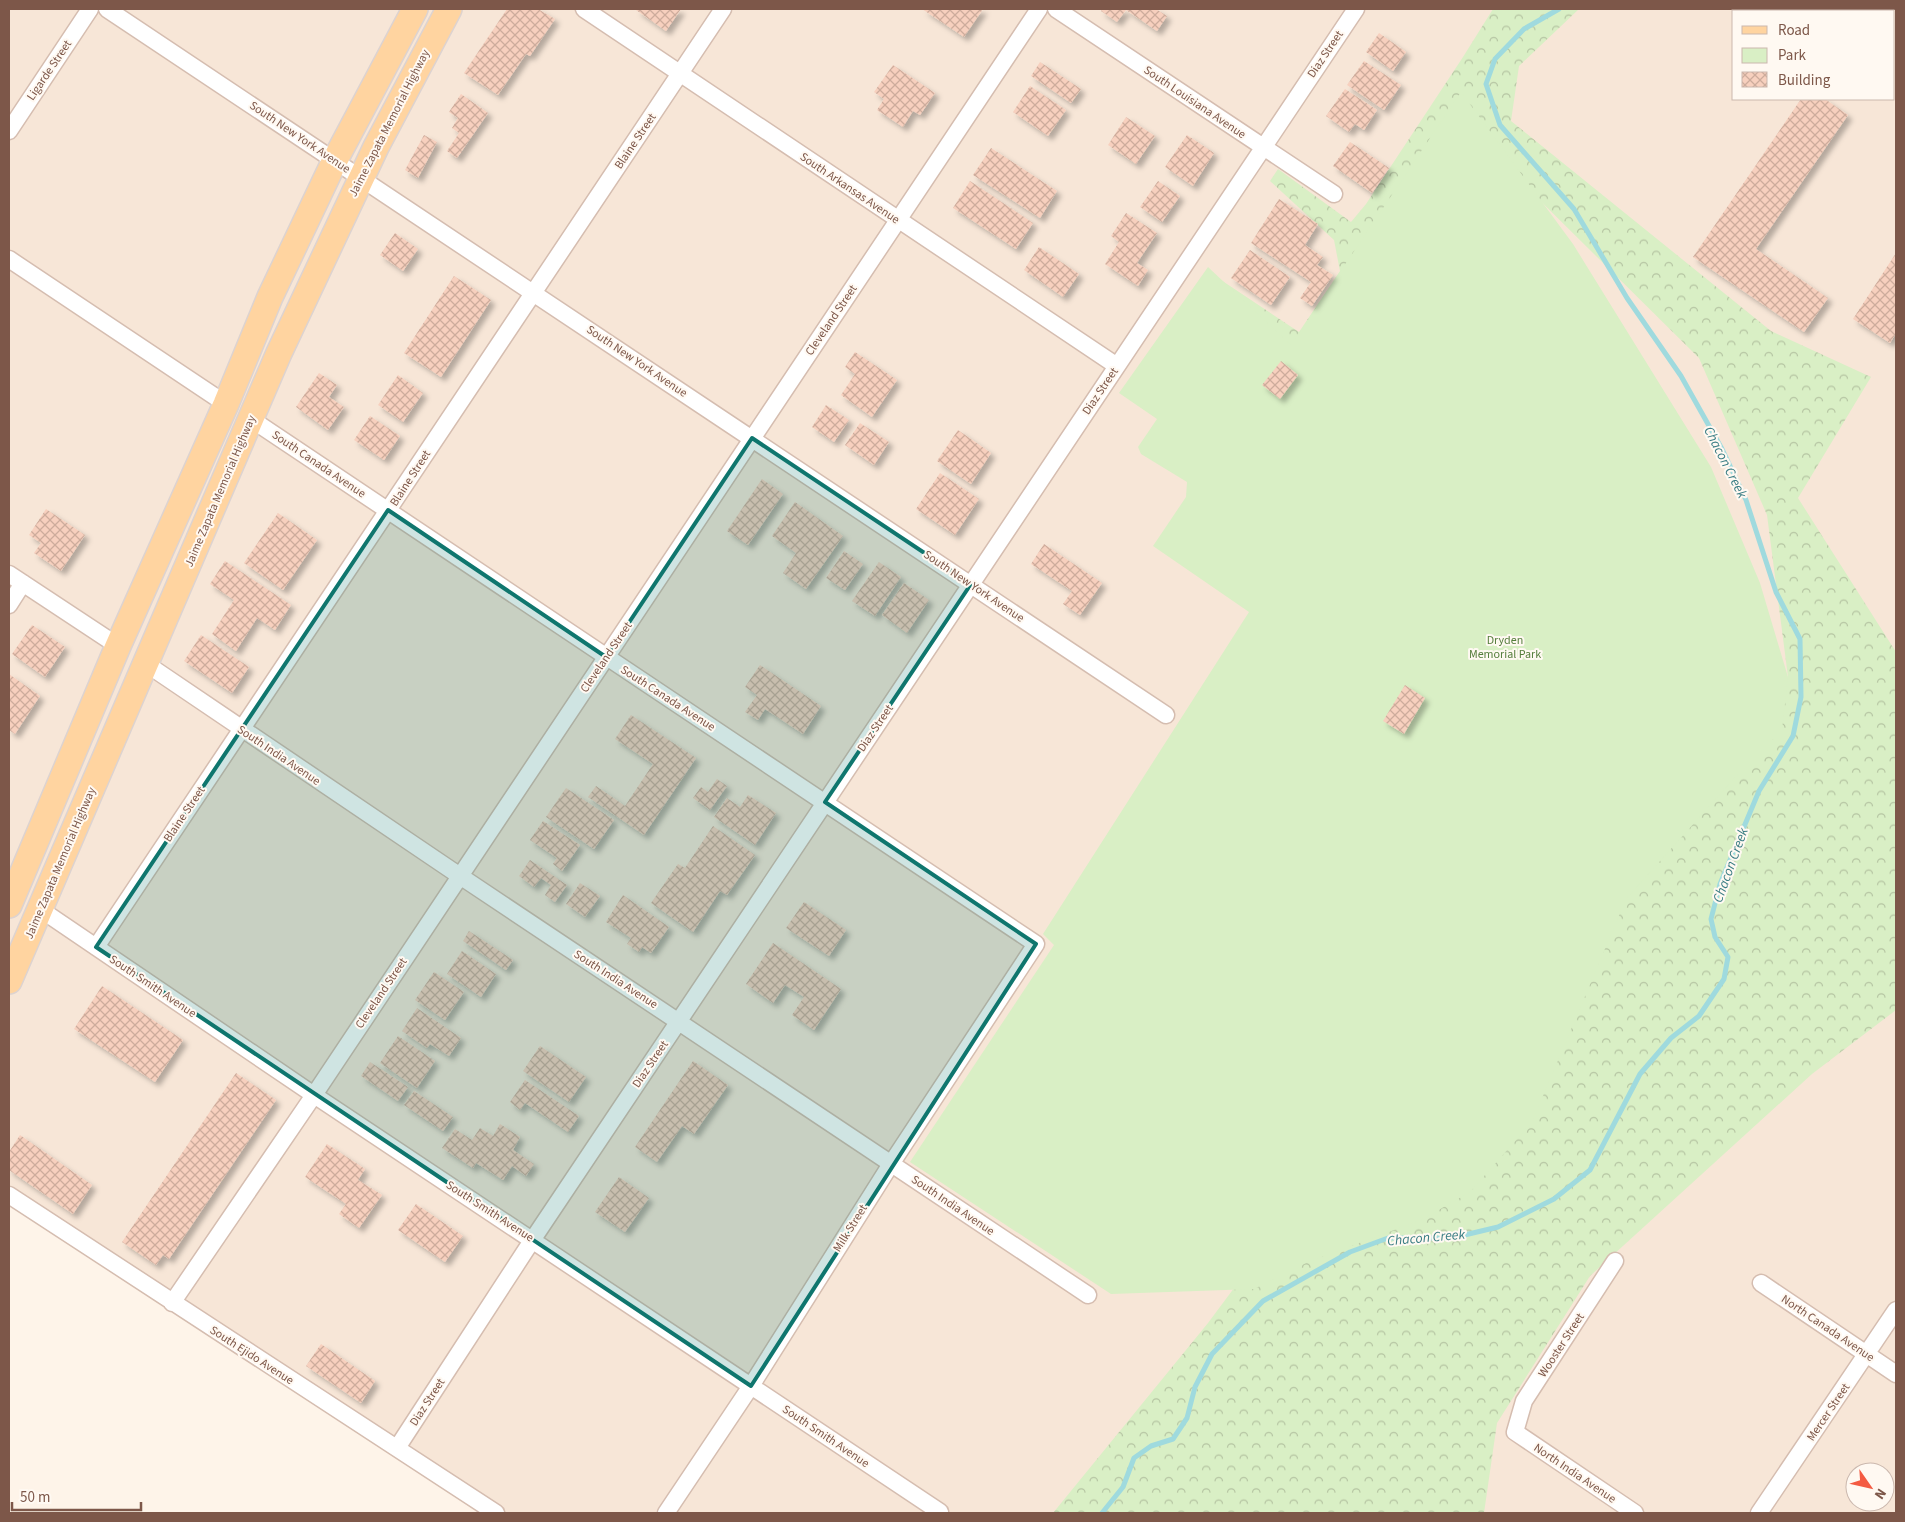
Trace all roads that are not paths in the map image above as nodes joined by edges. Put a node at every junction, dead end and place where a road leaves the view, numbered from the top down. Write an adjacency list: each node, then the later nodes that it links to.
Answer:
1 (90, 9): 11 (street, Ligarde Street)
2 (107, 9): 13 (street, South New York Avenue)
3 (414, 9): 13 (main road)
4 (449, 9): 14 (main road, Jaime Zapata Memorial Highway)
5 (584, 9): 10 (street, South Arkansas Avenue)
6 (723, 9): 10 (street, Blaine Street)
7 (1038, 9): 16 (street, Cleveland Street)
8 (1056, 9): 12 (street, South Louisiana Avenue)
9 (1356, 9): 12 (street, Diaz Street)
10 (680, 74): 16 (street, South Arkansas Avenue); 18 (street, Blaine Street)
11 (9, 131)
12 (1263, 147): 15 (street, South Louisiana Avenue); 19 (street, Diaz Street)
13 (336, 160): 14 (street, South New York Avenue); 20 (main road)
14 (361, 178): 18 (street, South New York Avenue); 21 (main road, Jaime Zapata Memorial Highway)
15 (1334, 194)
16 (898, 220): 19 (street, South Arkansas Avenue); 22 (street, Cleveland Street)
17 (9, 259): 20 (street)
18 (533, 292): 22 (street, South New York Avenue); 23 (street, Blaine Street)
19 (1117, 366): 26 (street, Diaz Street)
20 (226, 404): 28 (main road); 30 (main road)
21 (251, 419): 23 (street, South Canada Avenue); 30 (main road, Jaime Zapata Memorial Highway)
22 (752, 438): 26 (street, South New York Avenue); 29 (street, Cleveland Street)
23 (388, 510): 29 (street, South Canada Avenue); 32 (street, Blaine Street)
24 (9, 574): 25 (street)
25 (23, 583): 27 (street); 28 (street)
26 (971, 584): 31 (street, South New York Avenue); 33 (street, Diaz Street)
27 (9, 605)
28 (118, 646): 35 (main road); 36 (main road)
29 (606, 657): 33 (street, South Canada Avenue); 34 (street, Cleveland Street)
30 (145, 663): 32 (street, South India Avenue); 36 (main road, Jaime Zapata Memorial Highway)
31 (1166, 715)
32 (240, 729): 34 (street, South India Avenue); 38 (street, Blaine Street)
33 (825, 802): 37 (street, South Canada Avenue); 40 (street, Diaz Street)
34 (460, 876): 40 (street, South India Avenue); 41 (street, Cleveland Street)
35 (11, 895)
36 (40, 909): 38 (street, South Smith Avenue); 39 (main road, Jaime Zapata Memorial Highway)
37 (1036, 944): 42 (street, Milk Street)
38 (96, 947): 41 (street, South Smith Avenue)
39 (9, 981)
40 (679, 1021): 42 (street, South India Avenue); 44 (street, Diaz Street)
41 (314, 1095): 44 (street, South Smith Avenue); 48 (street, Cleveland Street)
42 (891, 1164): 47 (street, South India Avenue); 52 (street, Milk Street)
43 (9, 1195): 48 (street, South Ejido Avenue)
44 (533, 1239): 52 (street, South Smith Avenue); 54 (street, Diaz Street)
45 (1615, 1261): 53 (street, Wooster Street)
46 (1761, 1284): 50 (street, North Canada Avenue)
47 (1088, 1295)
48 (172, 1304): 54 (street, South Ejido Avenue)
49 (1896, 1310): 50 (street, Mercer Street)
50 (1867, 1354): 51 (street, North Canada Avenue); 59 (street, Mercer Street)
51 (1896, 1374)
52 (751, 1386): 55 (street, South Smith Avenue); 57 (street, Milk Street)
53 (1515, 1432): 58 (street, North India Avenue)
54 (397, 1448): 56 (street, South Ejido Avenue)
55 (940, 1512)
56 (496, 1513)
57 (666, 1513)
58 (1635, 1513)
59 (1759, 1513)

